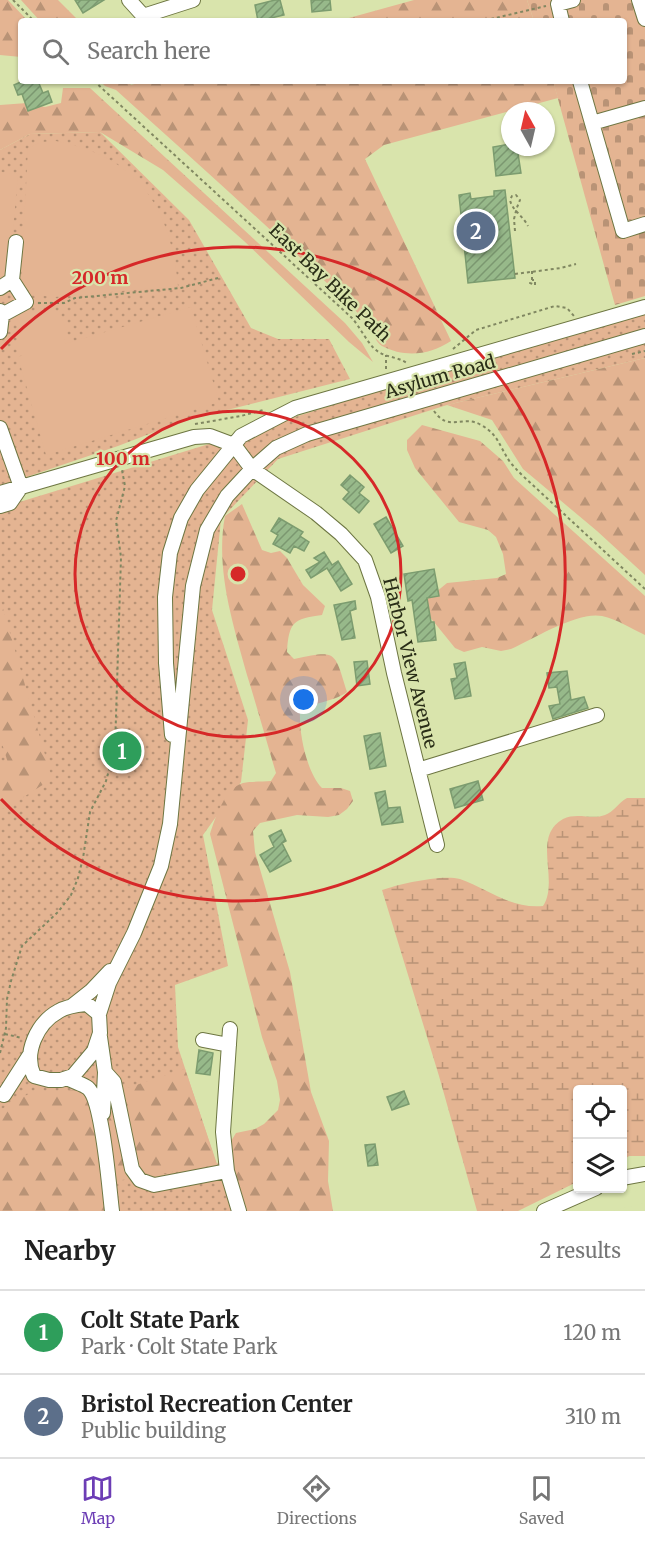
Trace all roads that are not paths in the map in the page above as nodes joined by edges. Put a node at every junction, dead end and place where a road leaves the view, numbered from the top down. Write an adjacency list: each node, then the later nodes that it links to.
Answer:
1 (129, 0): 5 (street)
2 (193, 0): 5 (street)
3 (573, 0): 6 (street)
4 (639, 0): 7 (street)
5 (146, 18)
6 (561, 18)
7 (645, 19)
8 (581, 84): 10 (street)
9 (645, 108): 10 (street)
10 (592, 123): 11 (street)
11 (645, 224)
12 (16, 242): 13 (street)
13 (6, 284): 15 (street)
14 (645, 307): 19 (street, Asylum Road)
15 (1, 313): 16 (street)
16 (0, 332)
17 (645, 336): 20 (street, Asylum Road)
18 (0, 428): 21 (street)
19 (234, 446): 20 (street, Harbor View Avenue); 21 (street); 26 (street, Asylum Road)
20 (252, 469): 25 (street, Harbor View Avenue); 26 (street, Asylum Road)
21 (21, 487): 22 (street); 23 (street)
22 (0, 493)
23 (0, 506)
24 (597, 715): 25 (street, Harbor View Avenue)
25 (418, 770): 27 (street, Harbor View Avenue)
26 (173, 786): 28 (street)
27 (436, 845)
28 (118, 963): 29 (street); 30 (street)
29 (71, 1007): 30 (street); 35 (street)
30 (99, 1014): 32 (street)
31 (230, 1029): 34 (street)
32 (100, 1033): 36 (street); 38 (street)
33 (203, 1040): 34 (street)
34 (229, 1045): 41 (street)
35 (29, 1056): 37 (street); 39 (street)
36 (105, 1072): 40 (street); 41 (street)
37 (38, 1078): 38 (street); 39 (street)
38 (67, 1078): 40 (street)
39 (2, 1097)
40 (101, 1127): 45 (street)
41 (228, 1171): 46 (street)
42 (645, 1174): 43 (street)
43 (627, 1177)
44 (585, 1193): 47 (street)
45 (112, 1211)
46 (238, 1211)
47 (544, 1211)

